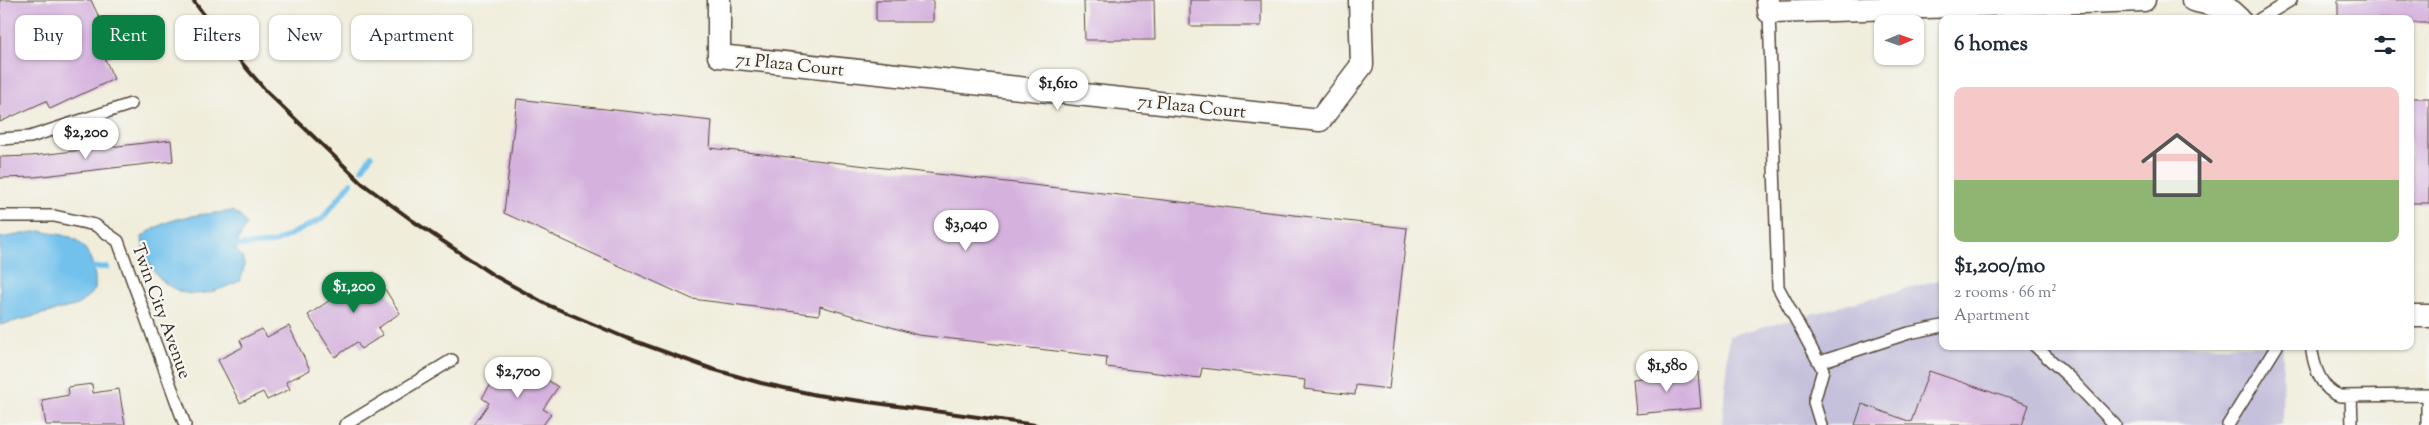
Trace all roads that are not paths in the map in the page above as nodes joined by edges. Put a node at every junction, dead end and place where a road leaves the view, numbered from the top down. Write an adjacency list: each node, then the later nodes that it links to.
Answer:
1 (719, 0): 2 (street, 71 Plaza Court)
2 (1360, 0)
3 (2144, 0): 6 (street)
4 (2193, 0): 7 (street)
5 (2291, 0): 8 (lane)
6 (1769, 6): 19 (lane)
7 (2235, 15)
8 (2267, 15)
9 (131, 104): 10 (lane)
10 (0, 139)
11 (0, 216): 22 (lane, Twin City Avenue)
12 (2414, 316): 13 (street)
13 (2429, 316)
14 (1939, 327): 19 (lane)
15 (2039, 350): 25 (lane)
16 (2275, 350): 26 (lane)
17 (2312, 350): 20 (lane)
18 (452, 360): 23 (lane)
19 (1820, 362): 24 (lane)
20 (2351, 396): 21 (lane); 27 (lane)
21 (2428, 396): 28 (lane)
22 (185, 425)
23 (345, 425)
24 (1822, 425)
25 (2115, 425)
26 (2228, 425)
27 (2352, 425)
28 (2427, 425)

